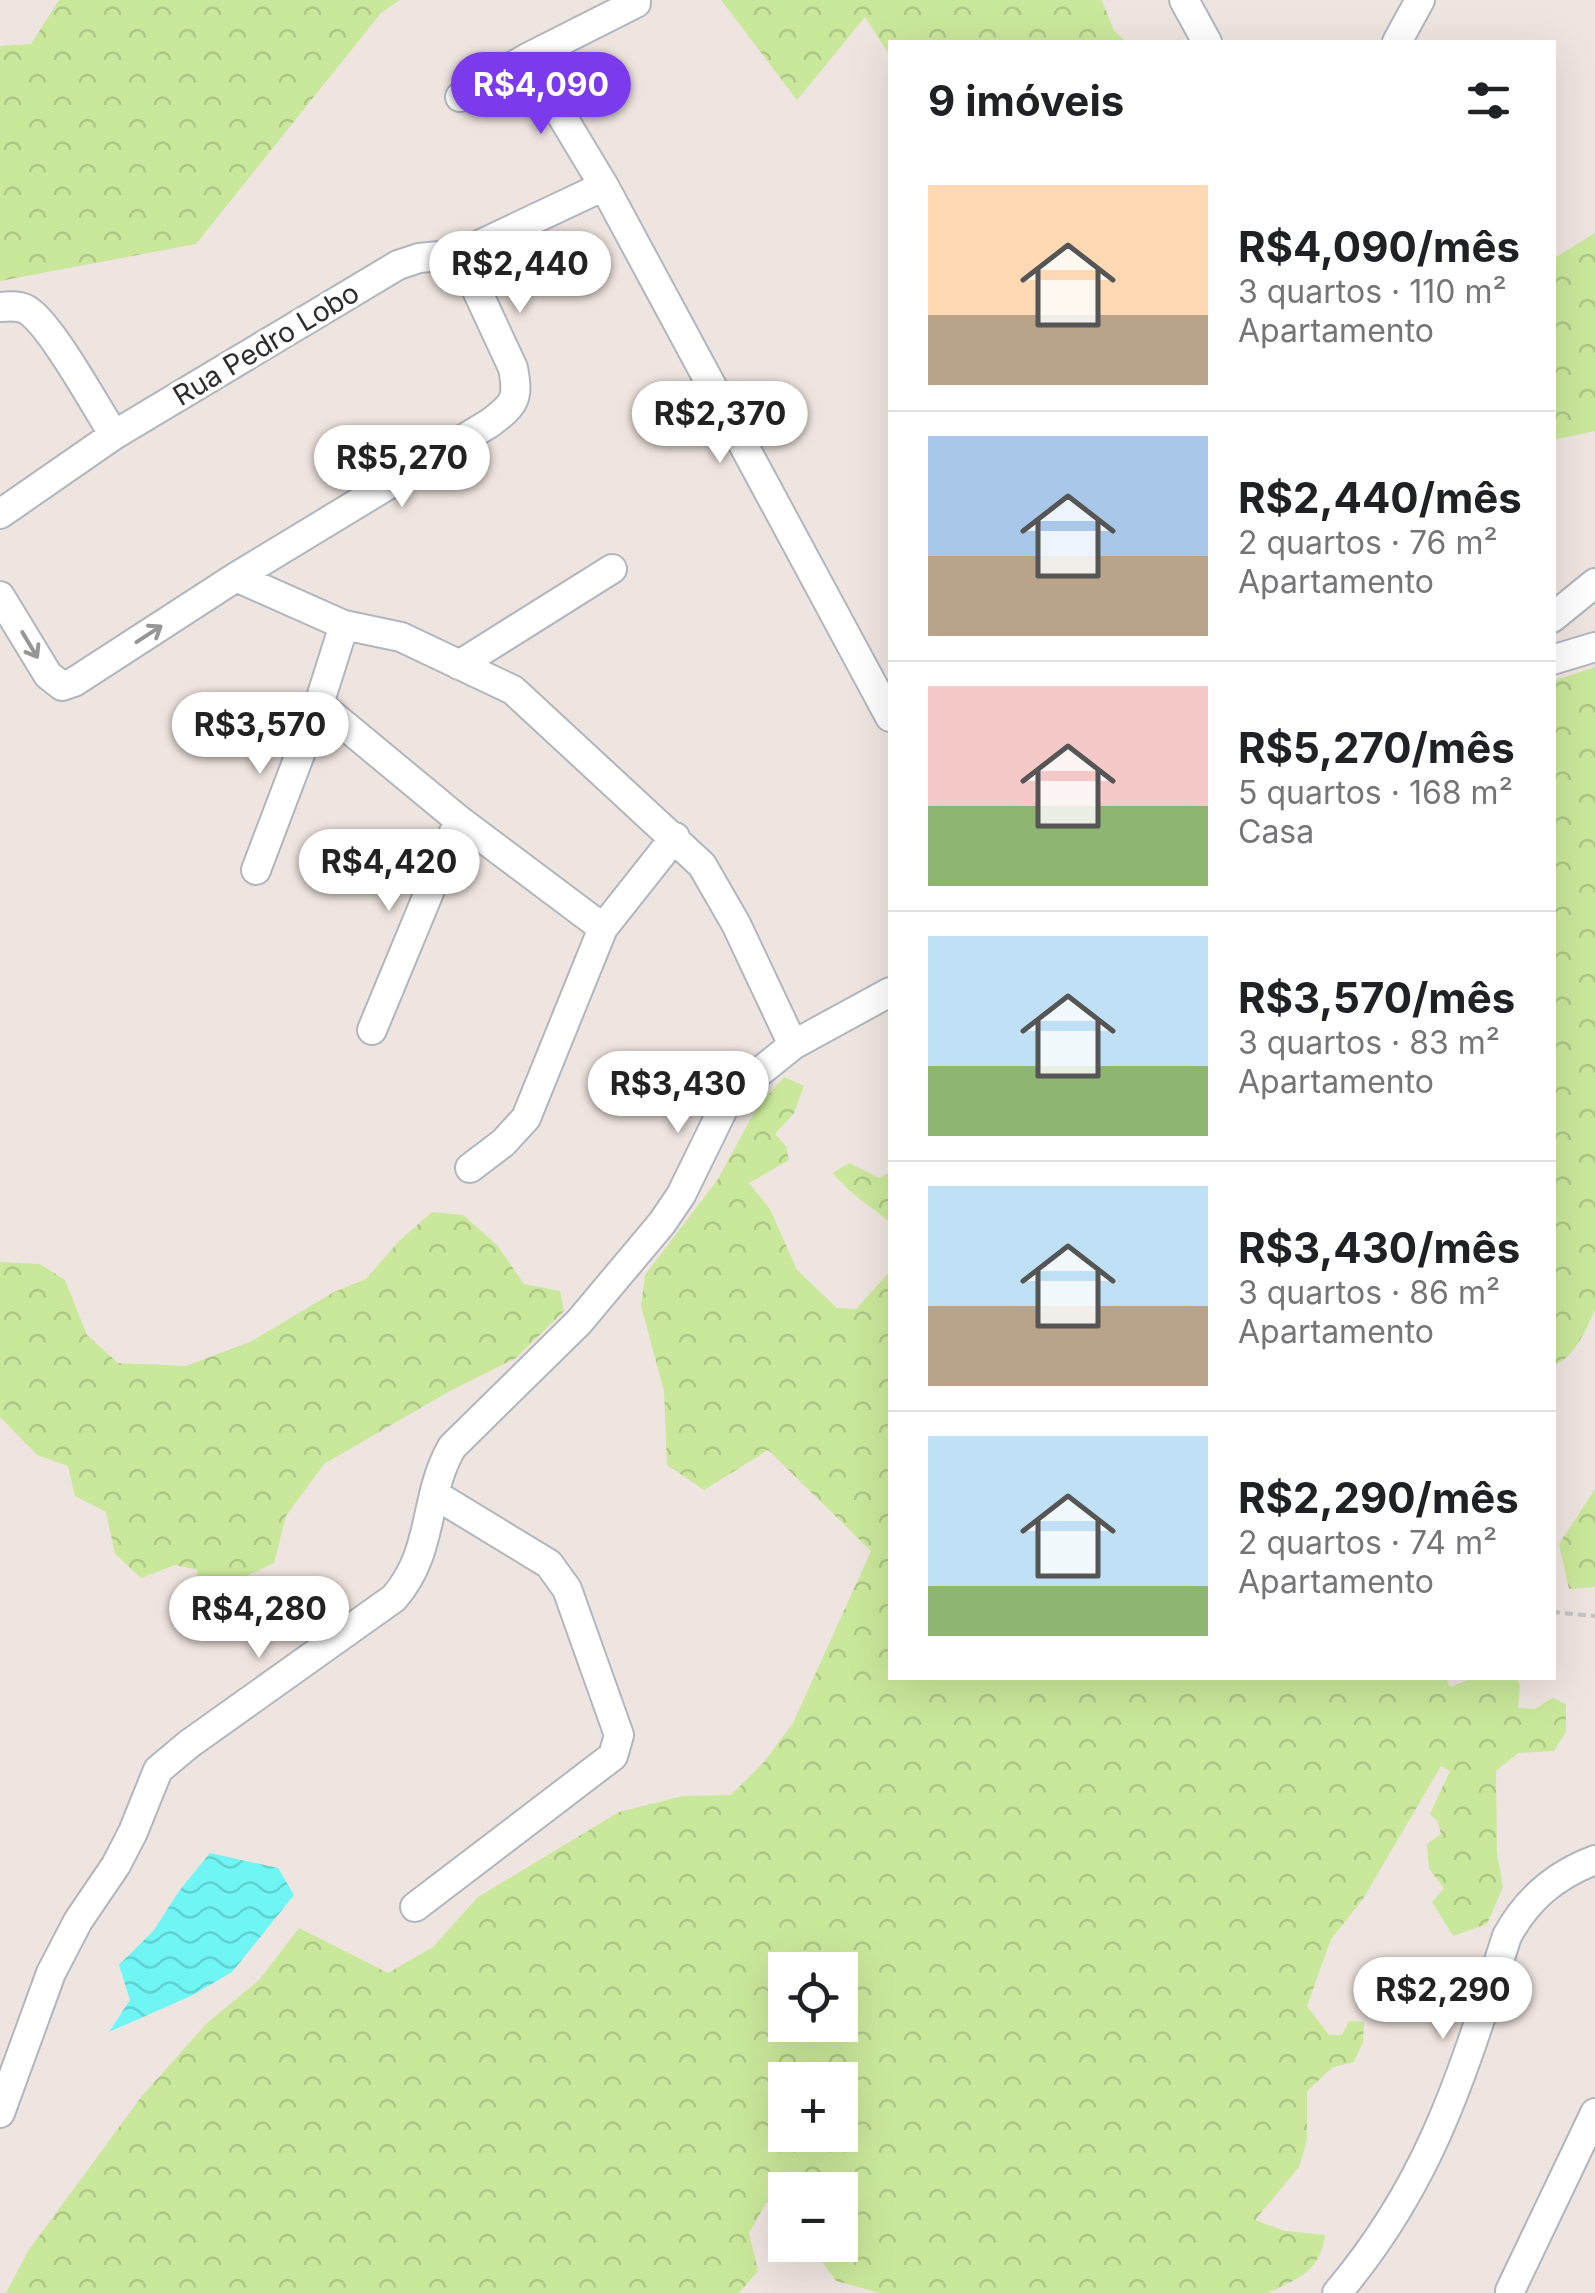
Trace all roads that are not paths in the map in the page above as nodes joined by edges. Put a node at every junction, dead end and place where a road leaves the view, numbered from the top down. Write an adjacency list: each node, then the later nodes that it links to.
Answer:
1 (1184, 0): 4 (street)
2 (1420, 0): 5 (street)
3 (636, 3): 6 (street)
4 (1206, 40)
5 (1398, 40)
6 (527, 58): 7 (street); 8 (street)
7 (460, 97)
8 (604, 186): 9 (street, Rua Pedro Lobo); 23 (street)
9 (460, 254): 11 (street, Rua Pedro Lobo); 14 (street)
10 (0, 307): 11 (street)
11 (114, 436): 12 (street, Rua Pedro Lobo)
12 (0, 514)
13 (612, 568): 21 (street)
14 (236, 577): 16 (street, one-way to 14); 18 (street)
15 (1595, 583): 17 (street)
16 (0, 596)
17 (1556, 615)
18 (344, 624): 21 (street); 22 (street)
19 (1595, 647): 20 (street)
20 (1556, 659)
21 (459, 665): 25 (street)
22 (319, 704): 24 (street); 26 (street)
23 (888, 712)
24 (459, 820): 27 (street); 29 (street)
25 (674, 838): 27 (street); 30 (street)
26 (256, 870)
27 (603, 928): 31 (street)
28 (888, 993): 30 (street)
29 (372, 1030)
30 (793, 1045): 32 (street)
31 (470, 1168)
32 (434, 1494): 34 (street); 36 (street)
33 (1595, 1860): 38 (street)
34 (415, 1907)
35 (1595, 2112): 37 (street)
36 (0, 2113)
37 (1510, 2291)
38 (1338, 2293)

